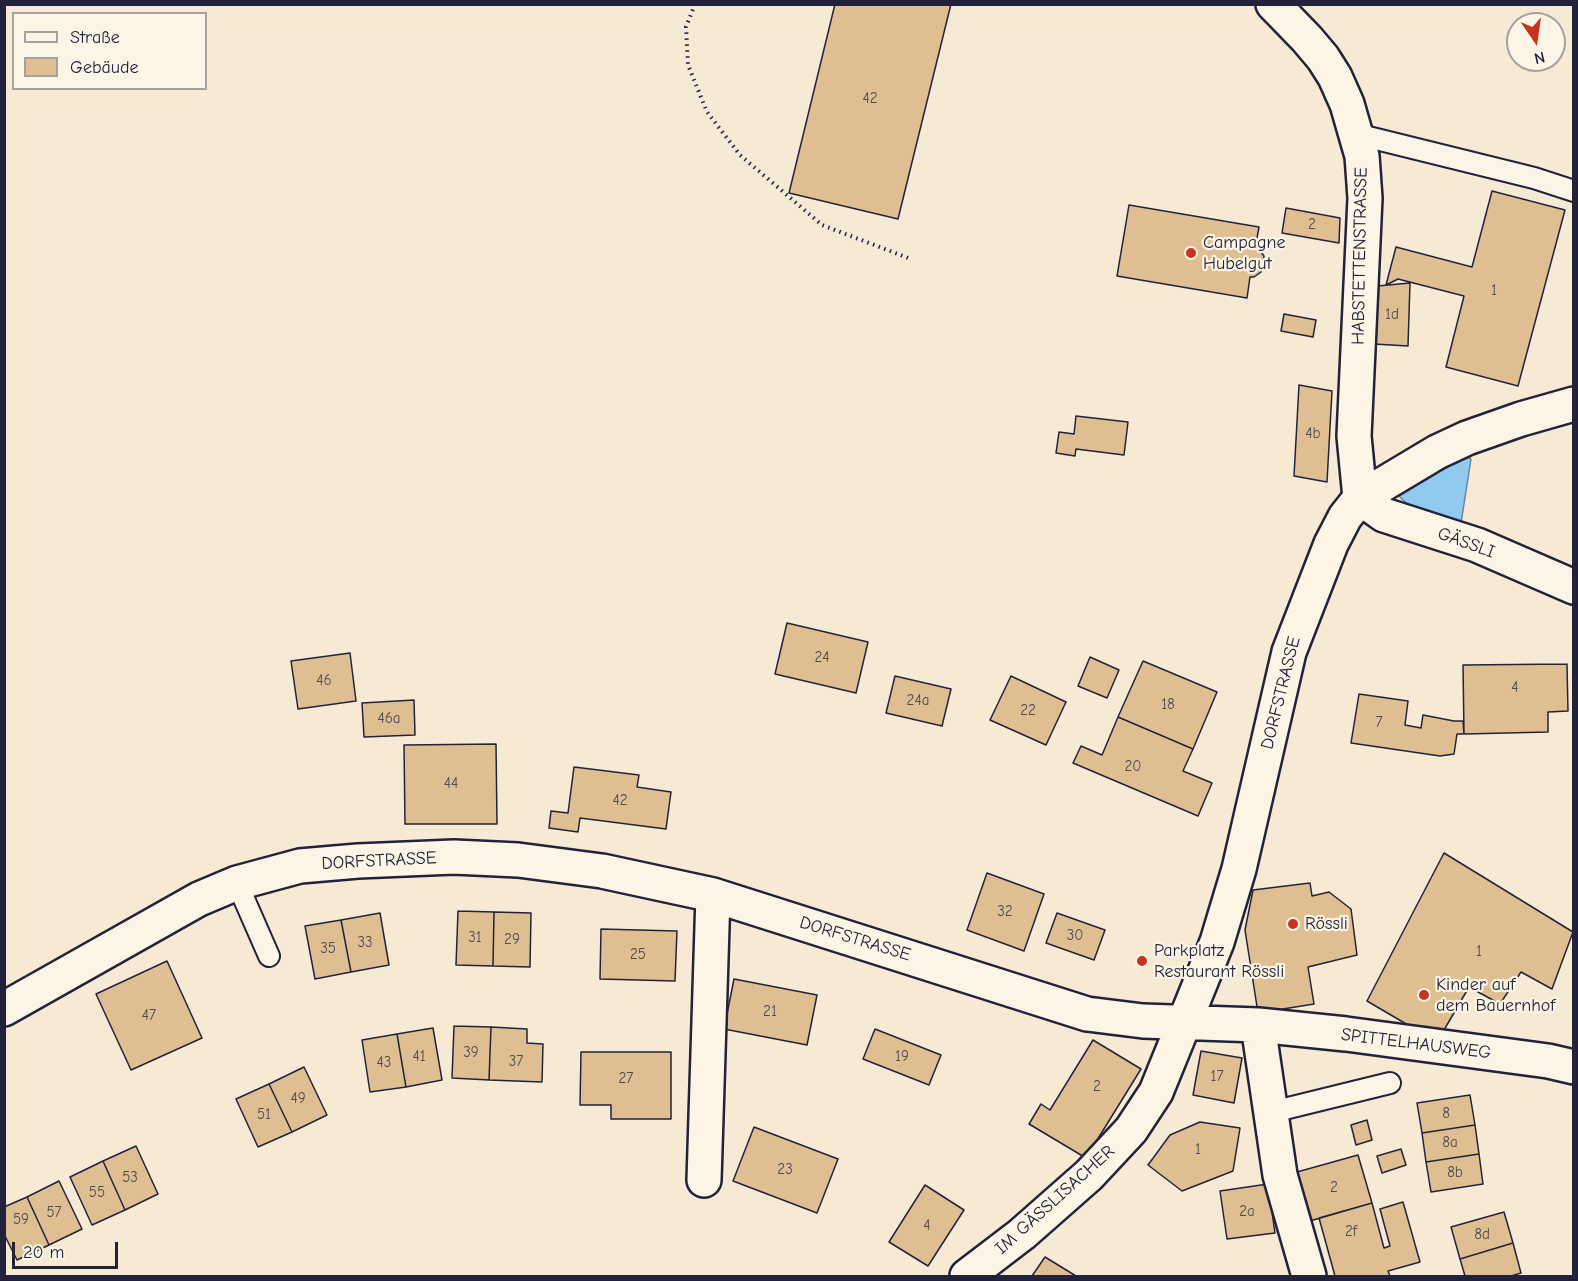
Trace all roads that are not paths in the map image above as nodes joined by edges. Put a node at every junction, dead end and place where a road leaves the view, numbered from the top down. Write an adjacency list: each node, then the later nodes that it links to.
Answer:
1 (1273, 4): 2 (street, HABSTETTENSTRASSE)
2 (1356, 134): 3 (lane); 5 (street, HABSTETTENSTRASSE)
3 (1574, 191)
4 (1574, 404): 5 (street)
5 (1360, 498): 6 (street, GÄSSLI); 11 (street, DORFSTRASSE)
6 (1574, 587)
7 (237, 883): 8 (street, DORFSTRASSE); 9 (lane); 10 (street, DORFSTRASSE)
8 (713, 895): 11 (street, DORFSTRASSE); 16 (street)
9 (269, 956)
10 (4, 1009)
11 (1184, 1021): 12 (street, SPITTELHAUSWEG); 17 (street, IM GÄSSLISACHER)
12 (1258, 1025): 13 (street, SPITTELHAUSWEG); 15 (street)
13 (1574, 1067)
14 (1390, 1083): 15 (lane)
15 (1272, 1112): 18 (street)
16 (704, 1180)
17 (966, 1276)
18 (1309, 1276)

